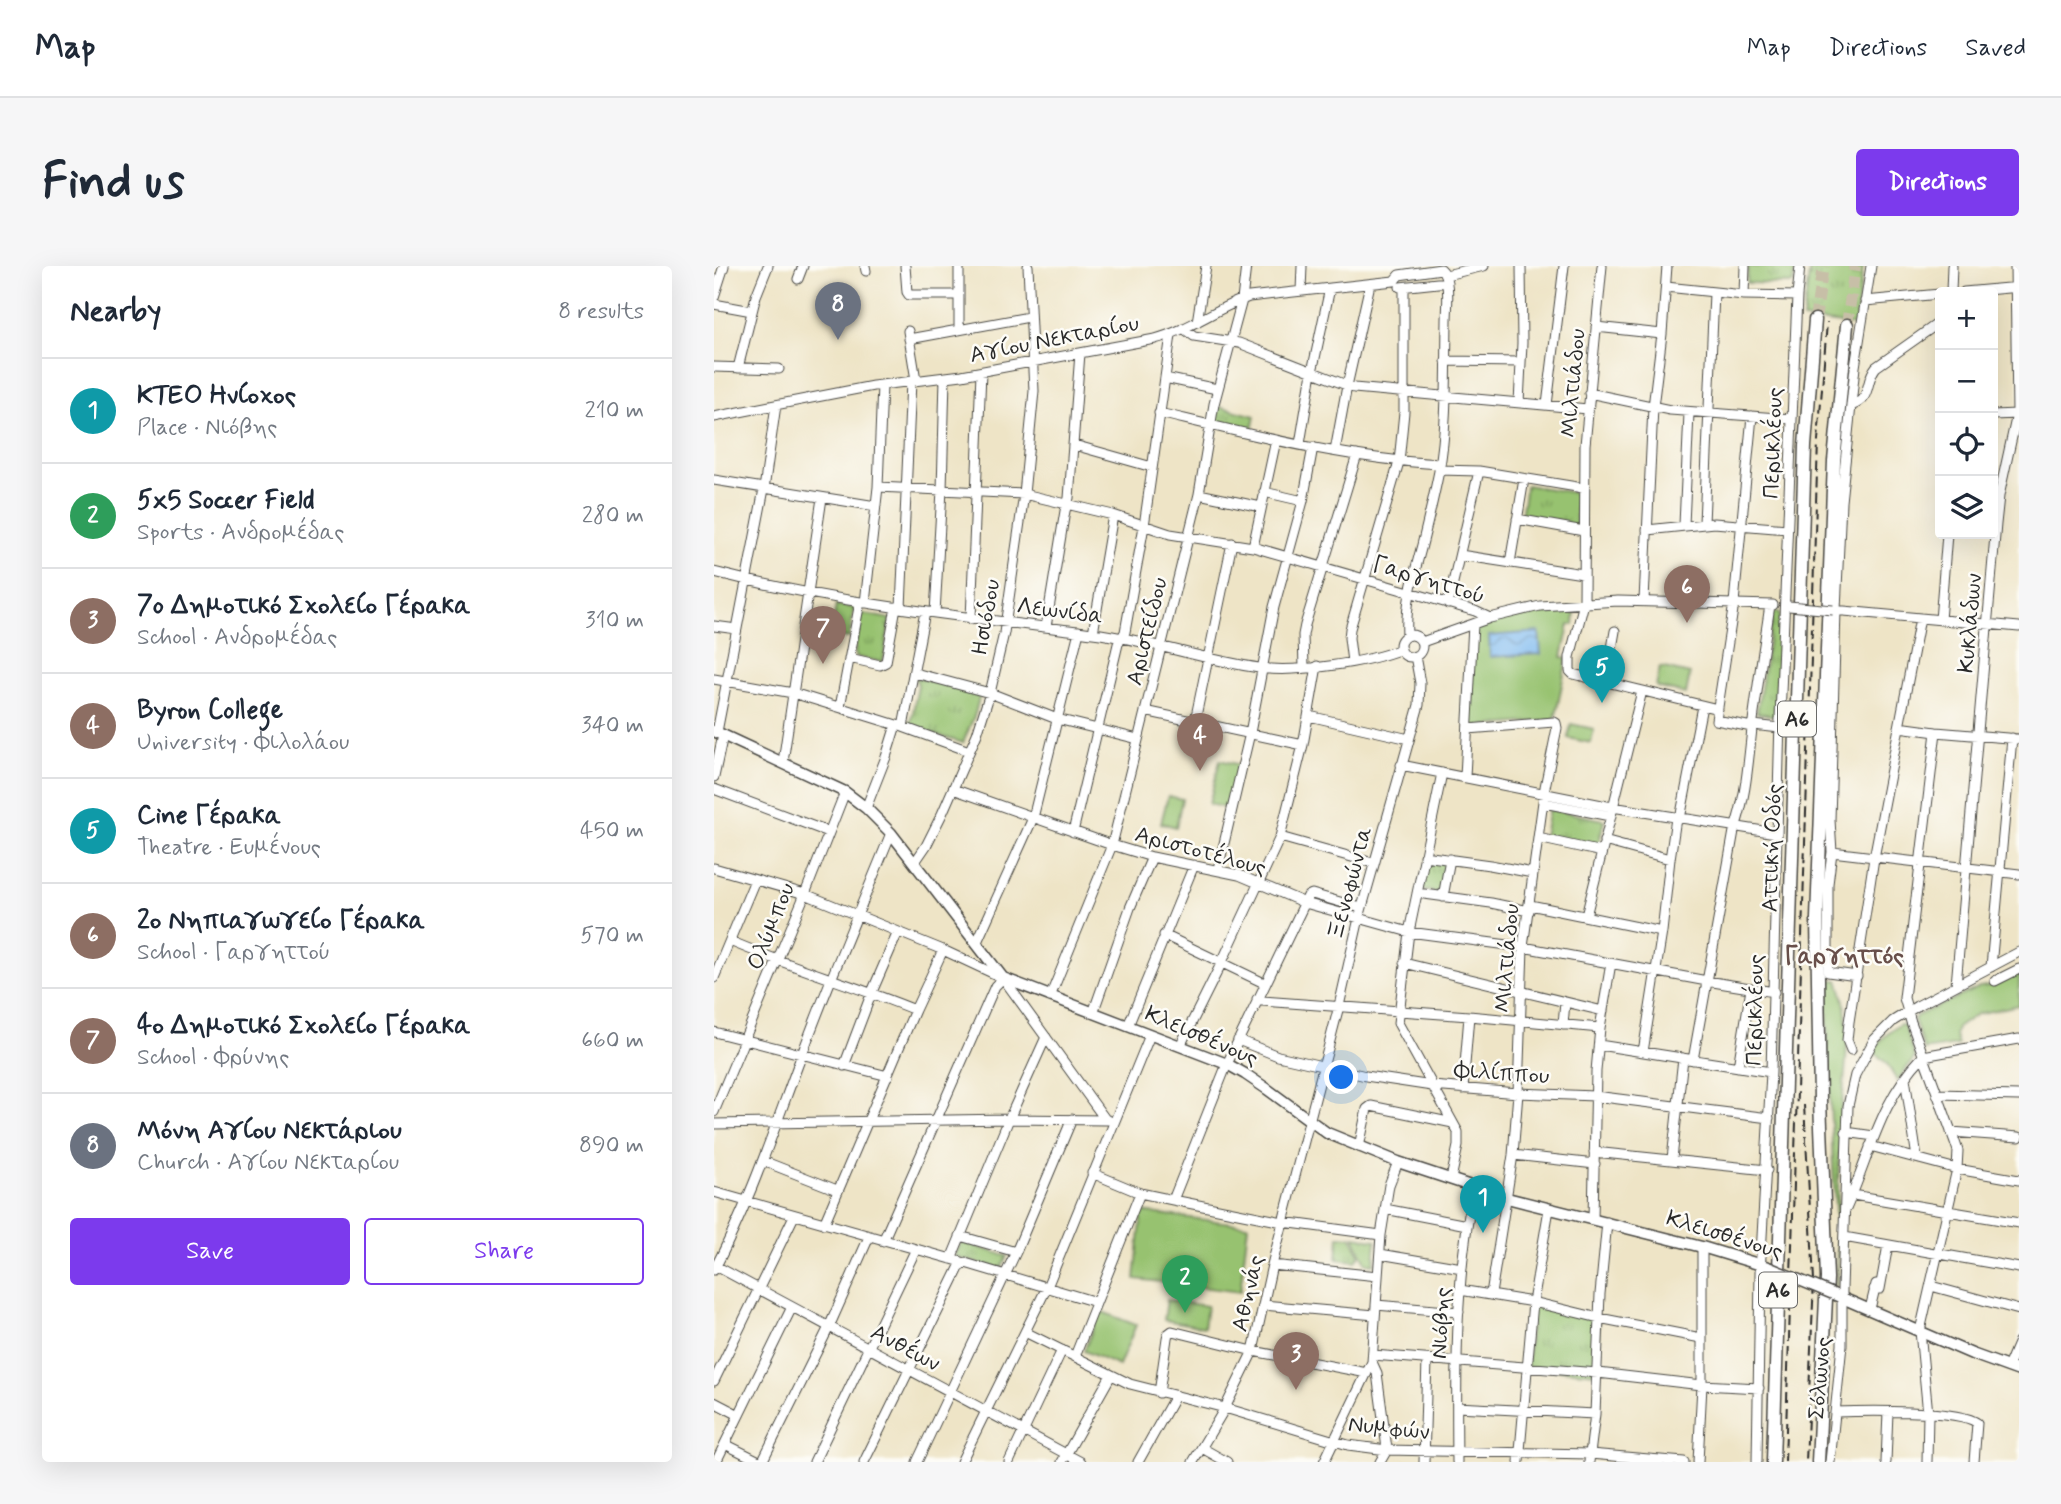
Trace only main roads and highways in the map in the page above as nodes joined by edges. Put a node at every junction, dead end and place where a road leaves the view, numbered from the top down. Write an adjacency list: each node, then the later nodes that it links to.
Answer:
1 (1815, 320): 5 (highway, Αττική Οδός / Α6)
2 (1847, 325): 6 (highway, Αττική Οδός / Α6)
3 (718, 733): 4 (main road, Κλεισθένους, bridge)
4 (2013, 1369)
5 (1773, 1462)
6 (1818, 1462)

